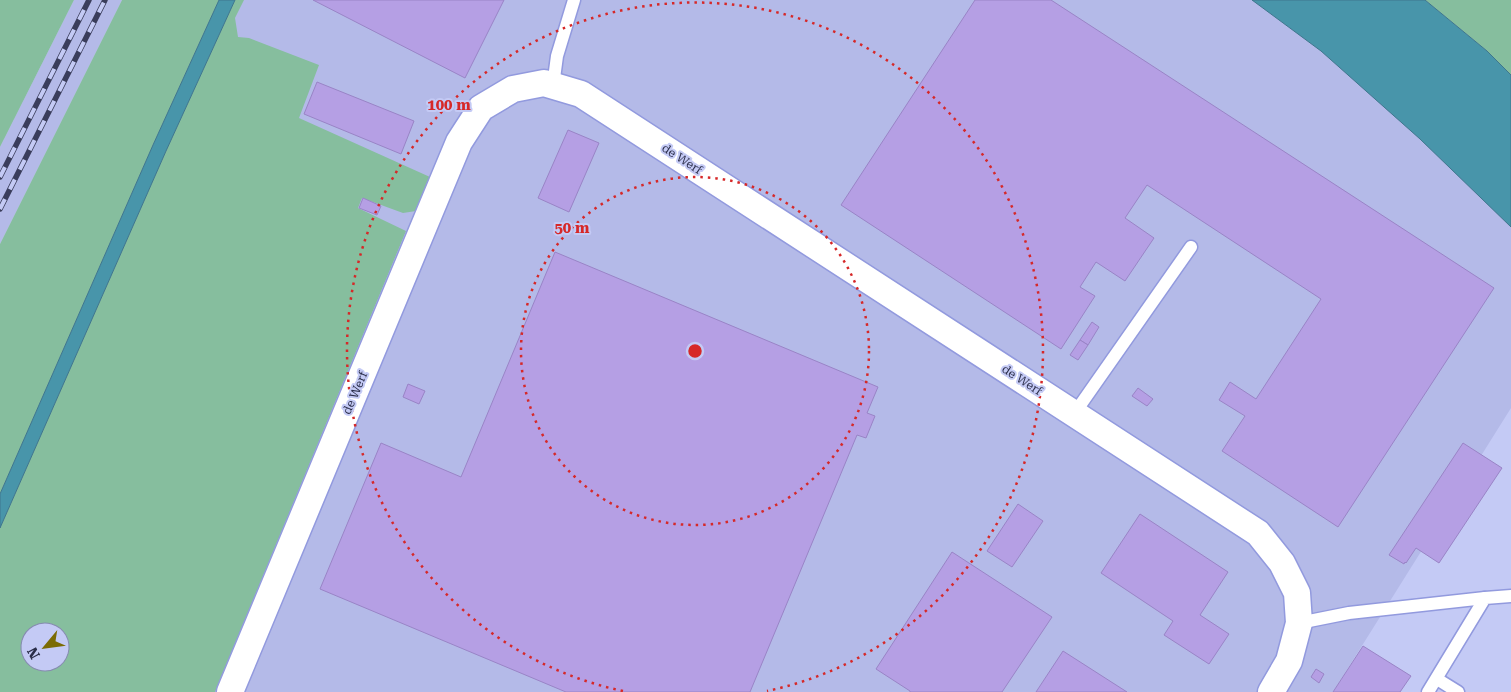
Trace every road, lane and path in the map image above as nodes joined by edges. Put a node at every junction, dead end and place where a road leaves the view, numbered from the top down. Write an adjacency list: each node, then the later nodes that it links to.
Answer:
1 (574, 0): 2 (lane)
2 (553, 86): 4 (street, de Werf); 9 (street, de Werf)
3 (1191, 247): 4 (lane)
4 (1074, 414): 7 (street, de Werf)
5 (1511, 596): 6 (lane)
6 (1485, 598): 7 (lane); 8 (lane)
7 (1299, 623): 10 (street, de Werf)
8 (1437, 678): 11 (lane); 12 (lane)
9 (230, 692)
10 (1271, 692)
11 (1428, 692)
12 (1458, 692)

